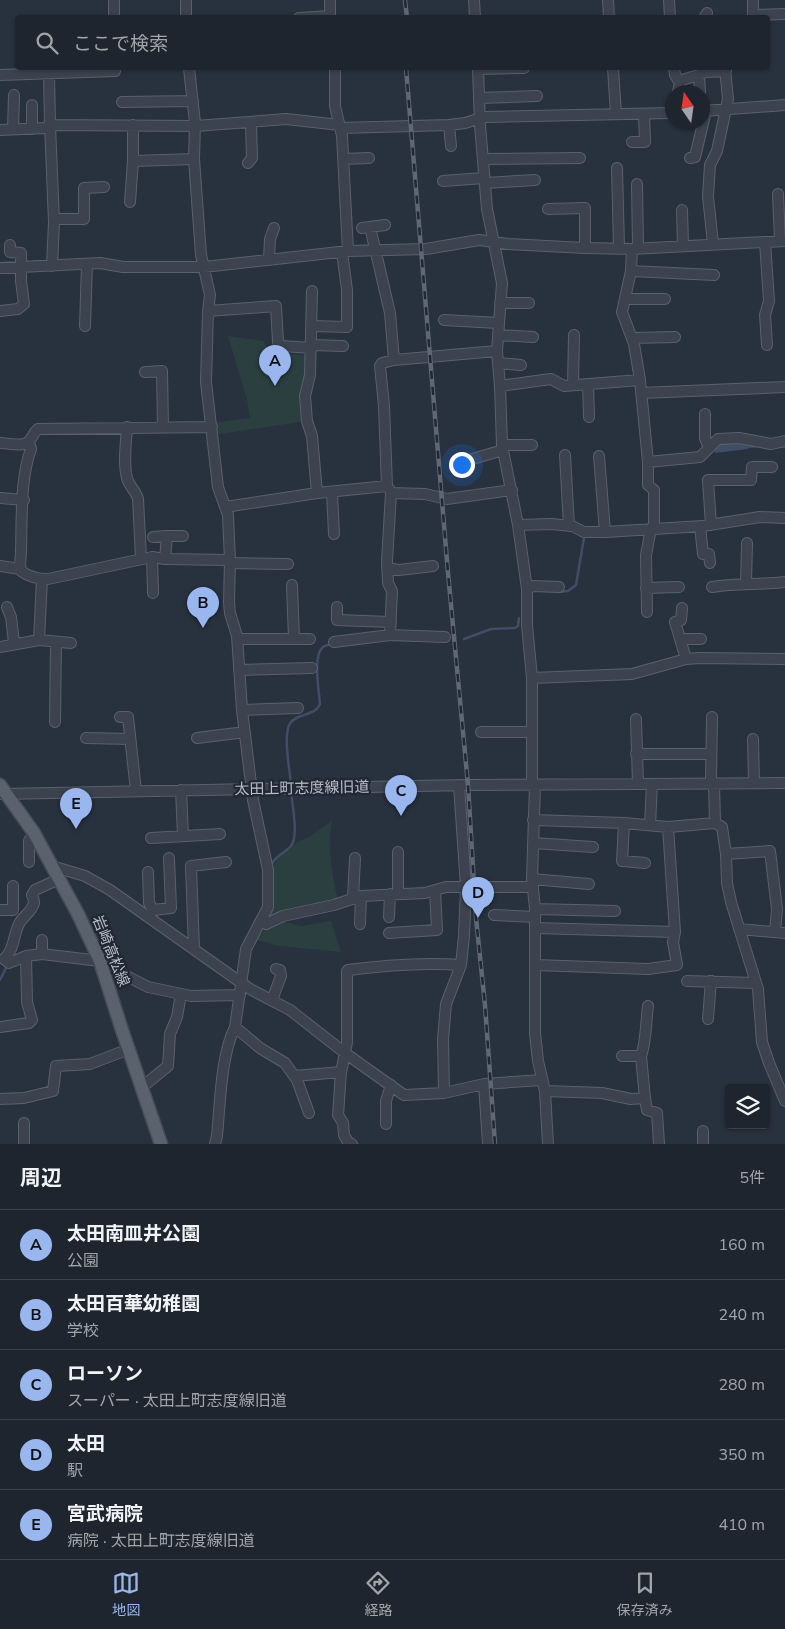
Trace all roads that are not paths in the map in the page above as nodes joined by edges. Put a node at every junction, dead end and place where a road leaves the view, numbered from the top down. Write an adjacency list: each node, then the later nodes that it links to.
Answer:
1 (114, 0): 9 (street)
2 (186, 0): 10 (street)
3 (330, 0): 11 (street)
4 (474, 0): 12 (street)
5 (608, 0): 13 (street)
6 (669, 0): 14 (street)
7 (753, 0): 15 (street)
8 (785, 14): 16 (street)
9 (114, 15)
10 (186, 15)
11 (330, 15)
12 (475, 15)
13 (609, 15)
14 (670, 15)
15 (754, 15)
16 (770, 15)
17 (115, 70): 25 (street)
18 (189, 70): 34 (street)
19 (335, 70): 49 (street)
20 (478, 70): 33 (street)
21 (613, 70): 41 (street)
22 (674, 70): 29 (street)
23 (718, 70): 27 (street)
24 (725, 70): 38 (street)
25 (49, 74): 26 (street); 45 (street)
26 (0, 75)
27 (699, 75): 28 (street); 30 (street)
28 (685, 79)
29 (680, 85)
30 (700, 85)
31 (14, 95): 52 (street)
32 (537, 96): 33 (street)
33 (479, 98): 43 (street)
34 (193, 101): 35 (street); 48 (street)
35 (122, 102)
36 (32, 105): 50 (street)
37 (785, 105): 38 (street)
38 (725, 110): 39 (street); 80 (street)
39 (710, 111)
40 (665, 113): 42 (street)
41 (616, 114): 42 (street); 43 (street)
42 (644, 114): 54 (street)
43 (480, 119): 47 (street); 61 (street)
44 (248, 122): 48 (street); 49 (street); 63 (street)
45 (50, 125): 46 (street); 50 (street); 74 (street)
46 (134, 125): 48 (street); 62 (street)
47 (449, 125): 49 (street); 55 (street)
48 (195, 126): 59 (street)
49 (340, 127): 60 (street)
50 (32, 128): 52 (street)
51 (0, 130): 52 (street)
52 (14, 130)
53 (700, 130): 58 (street)
54 (632, 142)
55 (451, 146)
56 (369, 158): 60 (street)
57 (580, 158): 61 (street)
58 (690, 158)
59 (194, 159): 62 (street); 92 (street)
60 (343, 159): 87 (street)
61 (483, 159): 65 (street)
62 (133, 161): 71 (street)
63 (248, 163)
64 (617, 168): 84 (street)
65 (484, 180): 66 (street); 67 (street); 77 (street)
66 (535, 180)
67 (443, 181)
68 (637, 184): 85 (street)
69 (104, 187): 74 (street)
70 (778, 194): 78 (street)
71 (130, 202)
72 (548, 209): 83 (street)
73 (682, 210): 82 (street)
74 (54, 219): 90 (street)
75 (385, 225): 86 (street)
76 (274, 228): 88 (street)
77 (493, 241): 83 (street); 86 (street); 99 (street)
78 (782, 241): 79 (street)
79 (765, 242): 80 (street); 112 (street)
80 (713, 244): 82 (street)
81 (10, 245): 91 (street)
82 (683, 246): 85 (street)
83 (585, 248): 84 (street)
84 (620, 248): 85 (street)
85 (635, 248): 94 (street)
86 (375, 250): 87 (street); 116 (street)
87 (345, 252): 88 (street); 106 (street)
88 (269, 260): 92 (street)
89 (86, 264): 90 (street); 92 (street); 105 (street)
90 (52, 266): 91 (street)
91 (22, 267): 93 (street); 101 (street)
92 (204, 267): 102 (street)
93 (0, 268)
94 (631, 270): 95 (street); 97 (street)
95 (714, 275)
96 (312, 291): 106 (street)
97 (625, 299): 98 (street); 111 (street)
98 (665, 299)
99 (500, 303): 100 (street); 104 (street)
100 (529, 303)
101 (0, 310)
102 (208, 311): 114 (street); 130 (street)
103 (444, 320): 104 (street)
104 (498, 323): 107 (street)
105 (85, 326)
106 (312, 326): 114 (street)
107 (498, 335): 109 (street); 115 (street)
108 (574, 335): 122 (street)
109 (533, 337)
110 (675, 337): 111 (street)
111 (632, 338): 120 (street)
112 (767, 345)
113 (343, 346): 114 (street)
114 (312, 347): 145 (street)
115 (497, 351): 116 (street); 117 (street)
116 (394, 360): 142 (street)
117 (498, 363): 118 (street); 123 (street)
118 (521, 365)
119 (145, 372): 129 (street)
120 (640, 380): 121 (street); 125 (street)
121 (588, 384): 122 (street); 127 (street)
122 (573, 385): 123 (street)
123 (500, 386): 135 (street)
124 (785, 387): 125 (street)
125 (641, 392): 140 (street)
126 (705, 414): 136 (street)
127 (589, 416)
128 (127, 427): 129 (street); 132 (street); 162 (street)
129 (164, 427): 130 (street)
130 (212, 427): 148 (street)
131 (785, 441): 136 (street)
132 (29, 442): 133 (street); 147 (street)
133 (0, 443)
134 (532, 445): 135 (street)
135 (502, 448): 139 (street); 143 (street)
136 (709, 448): 140 (street)
137 (565, 455): 152 (street)
138 (600, 456): 155 (street)
139 (469, 460)
140 (648, 462): 154 (street)
141 (772, 467): 151 (street)
142 (389, 490): 143 (street); 144 (street); 169 (street)
143 (512, 490): 150 (street)
144 (332, 492): 145 (street); 156 (street)
145 (317, 493): 148 (street)
146 (0, 498): 147 (street)
147 (24, 500): 170 (street)
148 (225, 507): 164 (street)
149 (785, 518): 151 (street)
150 (518, 525): 152 (street); 179 (street)
151 (711, 525): 153 (street)
152 (569, 526): 155 (street)
153 (700, 526): 154 (street); 165 (street)
154 (652, 528): 155 (street); 178 (street)
155 (605, 532)
156 (334, 534)
157 (167, 536): 158 (street); 159 (street); 163 (street)
158 (183, 536)
159 (153, 537)
160 (747, 543): 173 (street)
161 (152, 557): 162 (street); 163 (street); 180 (street)
162 (141, 558): 171 (street)
163 (165, 559): 164 (street)
164 (230, 562): 166 (street); 188 (street)
165 (710, 563)
166 (288, 564)
167 (0, 566): 170 (street)
168 (433, 566): 169 (street)
169 (387, 568): 185 (street)
170 (20, 569): 171 (street)
171 (42, 578): 193 (street)
172 (785, 582): 173 (street)
173 (746, 584): 177 (street)
174 (292, 585): 189 (street)
175 (559, 587): 179 (street)
176 (679, 587): 178 (street)
177 (712, 587)
178 (646, 588): 184 (street)
179 (527, 589): 203 (street)
180 (153, 593)
181 (8, 607): 196 (street)
182 (337, 608): 185 (street)
183 (682, 608): 191 (street)
184 (646, 612)
185 (391, 622): 186 (street)
186 (390, 635): 187 (street); 195 (street)
187 (445, 637)
188 (238, 639): 189 (street); 202 (street)
189 (294, 639): 190 (street)
190 (310, 639)
191 (680, 639): 192 (street); 199 (street)
192 (701, 639)
193 (40, 640): 194 (street); 196 (street)
194 (56, 642): 197 (street); 209 (street)
195 (334, 642)
196 (14, 643): 198 (street)
197 (71, 643)
198 (0, 647)
199 (686, 659): 200 (street); 203 (street)
200 (785, 659)
201 (312, 668): 202 (street)
202 (239, 670): 205 (street)
203 (532, 678): 212 (street)
204 (298, 708): 205 (street)
205 (242, 710): 210 (street)
206 (120, 717): 216 (street)
207 (712, 717): 218 (street)
208 (636, 719): 217 (street)
209 (55, 722)
210 (245, 732): 214 (street); 226 (street)
211 (481, 732): 212 (street)
212 (530, 732): 225 (street)
213 (86, 738): 216 (street)
214 (197, 738)
215 (753, 738): 221 (street)
216 (130, 739): 229 (street)
217 (636, 754): 218 (street); 222 (street)
218 (711, 754): 220 (street)
219 (785, 782): 221 (street, 太田上町志度線旧道)
220 (712, 783): 221 (street, 太田上町志度線旧道); 223 (street, 太田上町志度線旧道); 232 (street)
221 (754, 783)
222 (638, 784): 223 (street, 太田上町志度線旧道); 225 (street, 太田上町志度線旧道)
223 (652, 784): 233 (street)
224 (458, 785): 225 (street, 太田上町志度線旧道); 226 (street, 太田上町志度線旧道); 254 (street)
225 (533, 785): 230 (street)
226 (253, 789): 228 (street, 太田上町志度線旧道); 264 (street)
227 (2, 790): 229 (street, 太田上町志度線旧道); 235 (main road, 岩崎高松線)
228 (182, 790): 229 (street, 太田上町志度線旧道); 237 (street)
229 (136, 791)
230 (533, 820): 231 (street); 239 (street)
231 (624, 823): 233 (street); 247 (street)
232 (715, 823): 234 (street); 242 (street)
233 (650, 825): 234 (street)
234 (668, 827): 268 (street)
235 (34, 833): 245 (street); 248 (main road, 岩崎高松線)
236 (220, 834): 237 (street)
237 (182, 836): 238 (street)
238 (151, 838)
239 (533, 843): 240 (street); 251 (street)
240 (593, 847)
241 (398, 852): 256 (street)
242 (726, 854): 267 (street); 269 (street)
243 (169, 858): 261 (street)
244 (355, 858): 257 (street)
245 (29, 862)
246 (226, 862): 272 (street)
247 (644, 863)
248 (52, 866): 250 (main road, 岩崎高松線); 261 (street)
249 (148, 872): 261 (street)
250 (59, 878): 274 (street); 275 (main road, 岩崎高松線)
251 (533, 883): 252 (street); 254 (street); 260 (street)
252 (589, 884)
253 (13, 886): 258 (street)
254 (466, 887): 255 (street); 276 (street)
255 (435, 890): 256 (street); 270 (street)
256 (394, 893): 257 (street); 263 (street)
257 (357, 897): 264 (street); 265 (street)
258 (0, 910)
259 (615, 911): 260 (street)
260 (535, 913): 262 (street); 266 (street)
261 (150, 914): 272 (street)
262 (494, 915)
263 (390, 917)
264 (263, 922): 281 (street)
265 (360, 924)
266 (535, 928): 268 (street); 277 (street)
267 (739, 929): 269 (street); 282 (street)
268 (675, 932): 277 (street)
269 (780, 932)
270 (389, 933)
271 (42, 940): 273 (street)
272 (194, 949): 281 (street)
273 (42, 954): 274 (street); 275 (street)
274 (26, 956): 288 (street)
275 (101, 965): 283 (street); 290 (main road, 岩崎高松線)
276 (461, 965): 291 (street); 300 (street)
277 (535, 965): 298 (street)
278 (276, 969): 285 (street)
279 (687, 981): 280 (street)
280 (710, 982): 282 (street); 287 (street)
281 (242, 983): 284 (street); 285 (street)
282 (756, 983): 303 (street)
283 (181, 994): 284 (street); 299 (street)
284 (240, 995): 289 (street)
285 (272, 1000): 291 (street)
286 (648, 1006): 293 (street)
287 (708, 1019)
288 (0, 1027)
289 (235, 1027): 295 (street); 310 (street)
290 (129, 1049): 299 (main road, 岩崎高松線); 302 (street)
291 (345, 1053): 294 (street); 297 (street)
292 (622, 1056): 293 (street)
293 (641, 1056): 301 (street)
294 (340, 1072): 295 (street); 311 (street)
295 (294, 1076): 304 (street)
296 (484, 1084): 298 (street); 300 (street); 312 (street)
297 (391, 1085): 300 (street); 306 (street)
298 (544, 1085): 301 (street); 313 (street)
299 (142, 1088): 309 (main road, 岩崎高松線)
300 (444, 1093)
301 (645, 1098): 314 (street)
302 (0, 1099)
303 (785, 1101)
304 (309, 1113)
305 (24, 1124): 308 (street)
306 (386, 1124)
307 (703, 1131): 315 (street)
308 (24, 1144)
309 (161, 1144)
310 (214, 1144)
311 (352, 1144)
312 (488, 1144)
313 (548, 1144)
314 (659, 1144)
315 (703, 1144)

